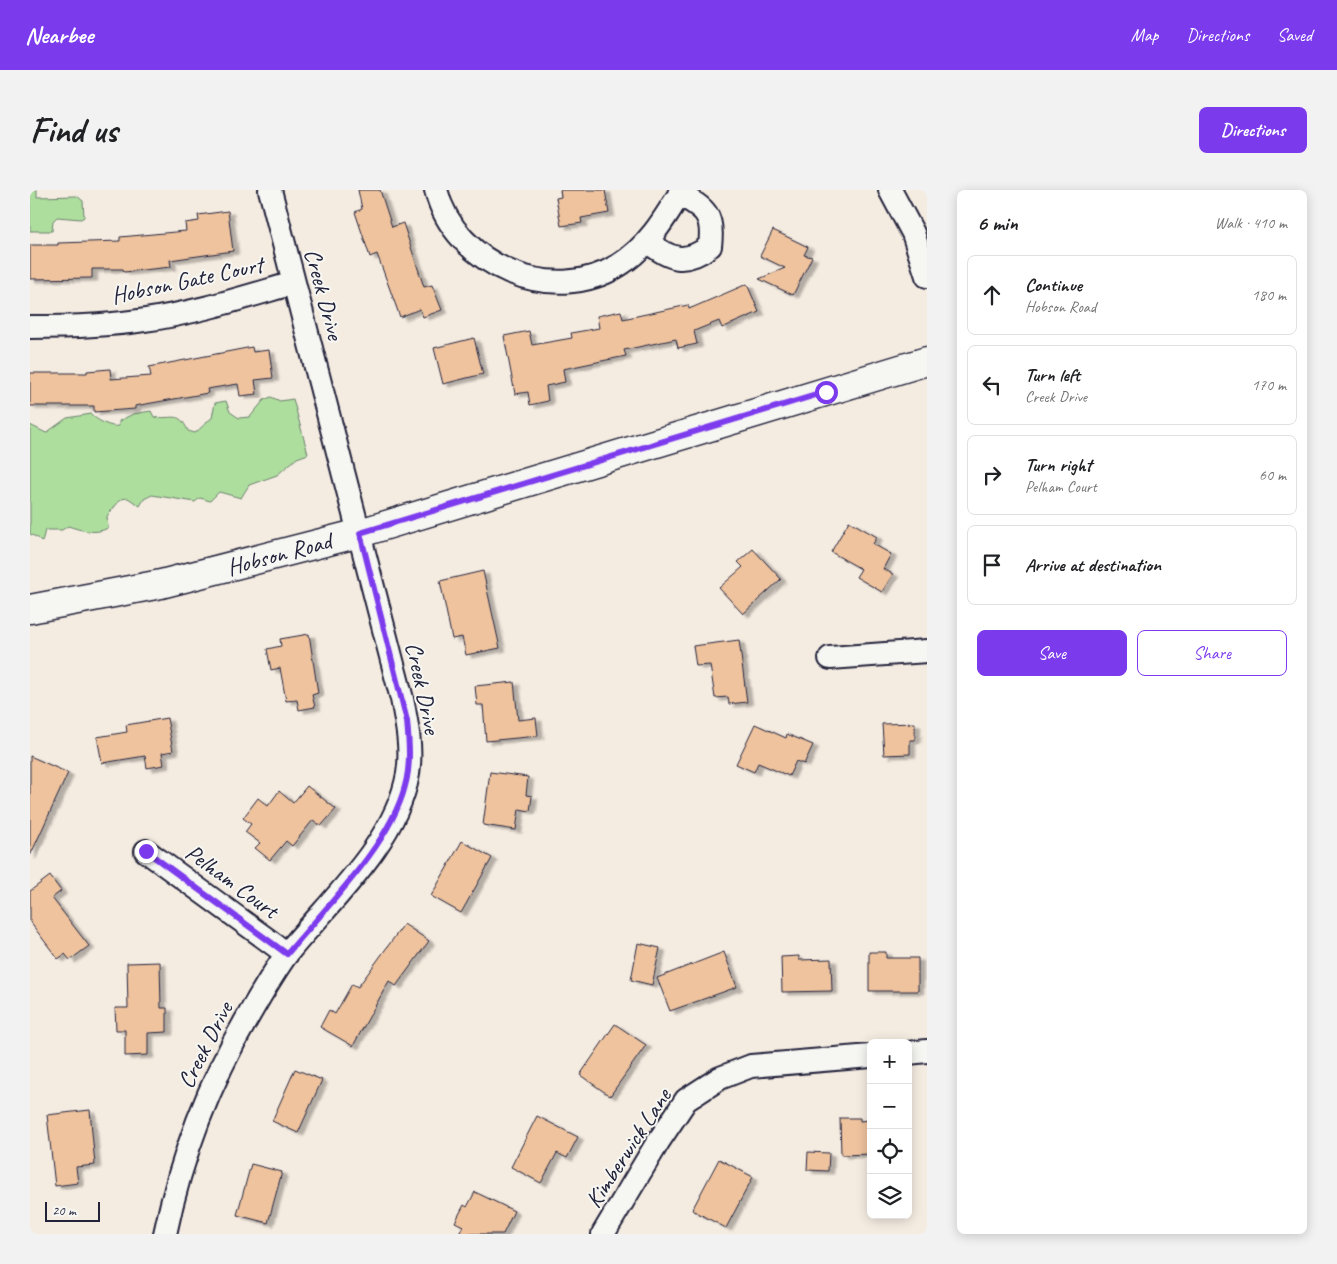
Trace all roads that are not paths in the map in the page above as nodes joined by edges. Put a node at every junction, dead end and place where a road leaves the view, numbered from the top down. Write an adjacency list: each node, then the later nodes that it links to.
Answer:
1 (270, 190): 7 (street, Creek Drive)
2 (436, 190): 5 (street)
3 (890, 190): 6 (street)
4 (681, 192): 5 (street); 5 (street)
5 (647, 241)
6 (927, 276)
7 (294, 283): 8 (street, Hobson Gate Court); 10 (street, Creek Drive)
8 (30, 327)
9 (927, 361): 10 (main road, Hobson Road)
10 (360, 533): 11 (main road, Hobson Road); 15 (street, Creek Drive)
11 (30, 609)
12 (927, 651): 13 (street)
13 (830, 658)
14 (146, 851): 15 (street, Pelham Court)
15 (287, 954): 19 (street, Creek Drive)
16 (927, 1052): 17 (street)
17 (912, 1053)
18 (867, 1056): 20 (street, Kimberwick Lane)
19 (165, 1234)
20 (603, 1234)

